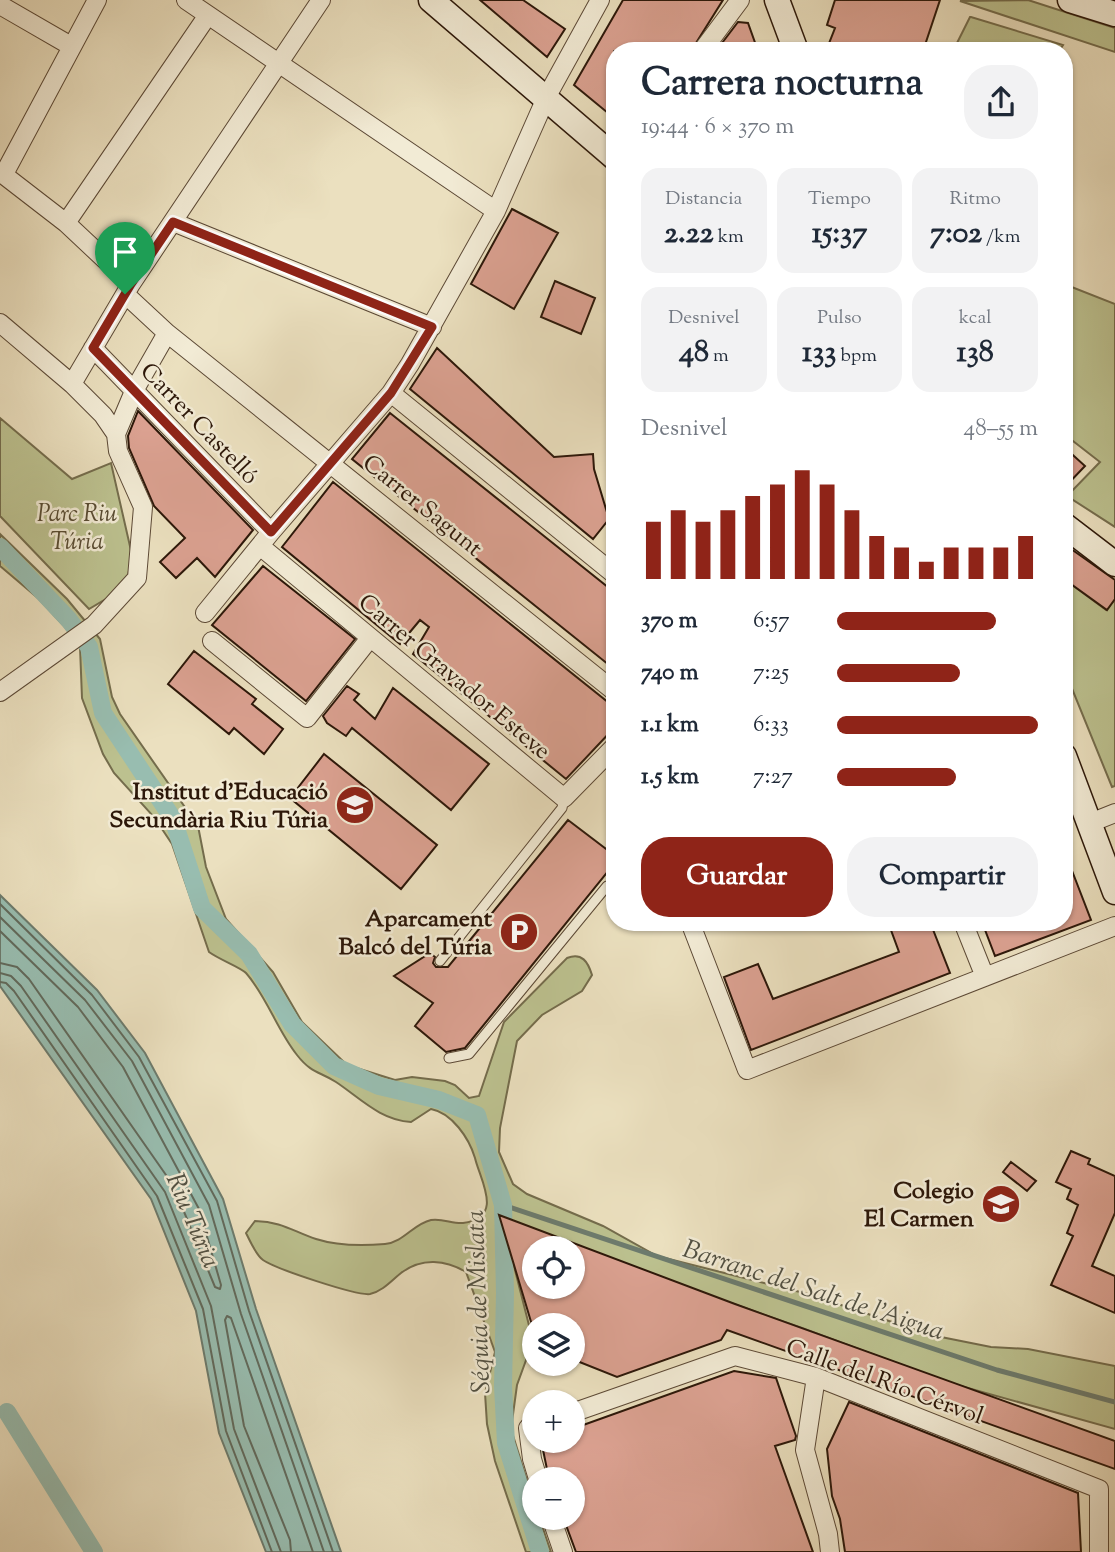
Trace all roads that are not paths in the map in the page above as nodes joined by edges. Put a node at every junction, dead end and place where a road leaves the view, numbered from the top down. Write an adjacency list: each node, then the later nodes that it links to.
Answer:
1 (97, 0): 14 (street)
2 (186, 0): 11 (street)
3 (321, 0): 15 (street)
4 (431, 0): 16 (street)
5 (600, 0): 16 (street)
6 (740, 0): 12 (street)
7 (1070, 0): 10 (street)
8 (778, 2): 13 (street)
9 (0, 5): 14 (street)
10 (1106, 8)
11 (208, 15): 15 (street); 21 (street)
12 (709, 42)
13 (793, 42)
14 (71, 46): 18 (street)
15 (278, 63): 19 (street); 20 (street)
16 (546, 98): 17 (street); 19 (street)
17 (606, 150)
18 (2, 173): 21 (street, Carrer Sagunt)
19 (496, 211): 24 (street)
20 (173, 222): 22 (street); 24 (street)
21 (66, 223): 22 (street, Carrer Sagunt)
22 (128, 289): 25 (street, Carrer Sagunt); 26 (street)
23 (0, 323): 27 (street)
24 (432, 327): 29 (street)
25 (167, 333): 28 (street); 31 (street, Carrer Sagunt)
26 (93, 348): 27 (street); 28 (street, Carrer Castelló)
27 (72, 384): 30 (street)
28 (135, 389): 30 (street); 33 (street, Carrer Castelló)
29 (391, 393): 31 (street); 35 (street)
30 (116, 434): 40 (street)
31 (331, 462): 33 (street); 39 (street, Carrer Sagunt)
32 (1073, 532): 34 (street)
33 (265, 539): 36 (street); 37 (street, Carrer Gravador Esteve)
34 (1115, 564)
35 (606, 568)
36 (205, 613)
37 (370, 638): 38 (street); 43 (street, Carrer Gravador Esteve)
38 (212, 642)
39 (606, 685)
40 (0, 692)
41 (606, 755): 43 (street)
42 (1073, 780): 45 (street)
43 (564, 798): 51 (lane)
44 (1115, 813): 45 (street)
45 (1090, 824): 47 (street)
46 (606, 887): 53 (lane)
47 (1115, 892)
48 (1115, 926): 52 (street)
49 (693, 931): 52 (street)
50 (967, 931): 52 (street)
51 (440, 961)
52 (985, 977)
53 (449, 1058)
54 (816, 1377): 55 (street, Calle del Río Cérvol); 57 (street, Calle del Río Cérvol); 59 (street)
55 (585, 1408)
56 (555, 1530): 58 (street)
57 (1105, 1548)
58 (563, 1552)
59 (830, 1552)

